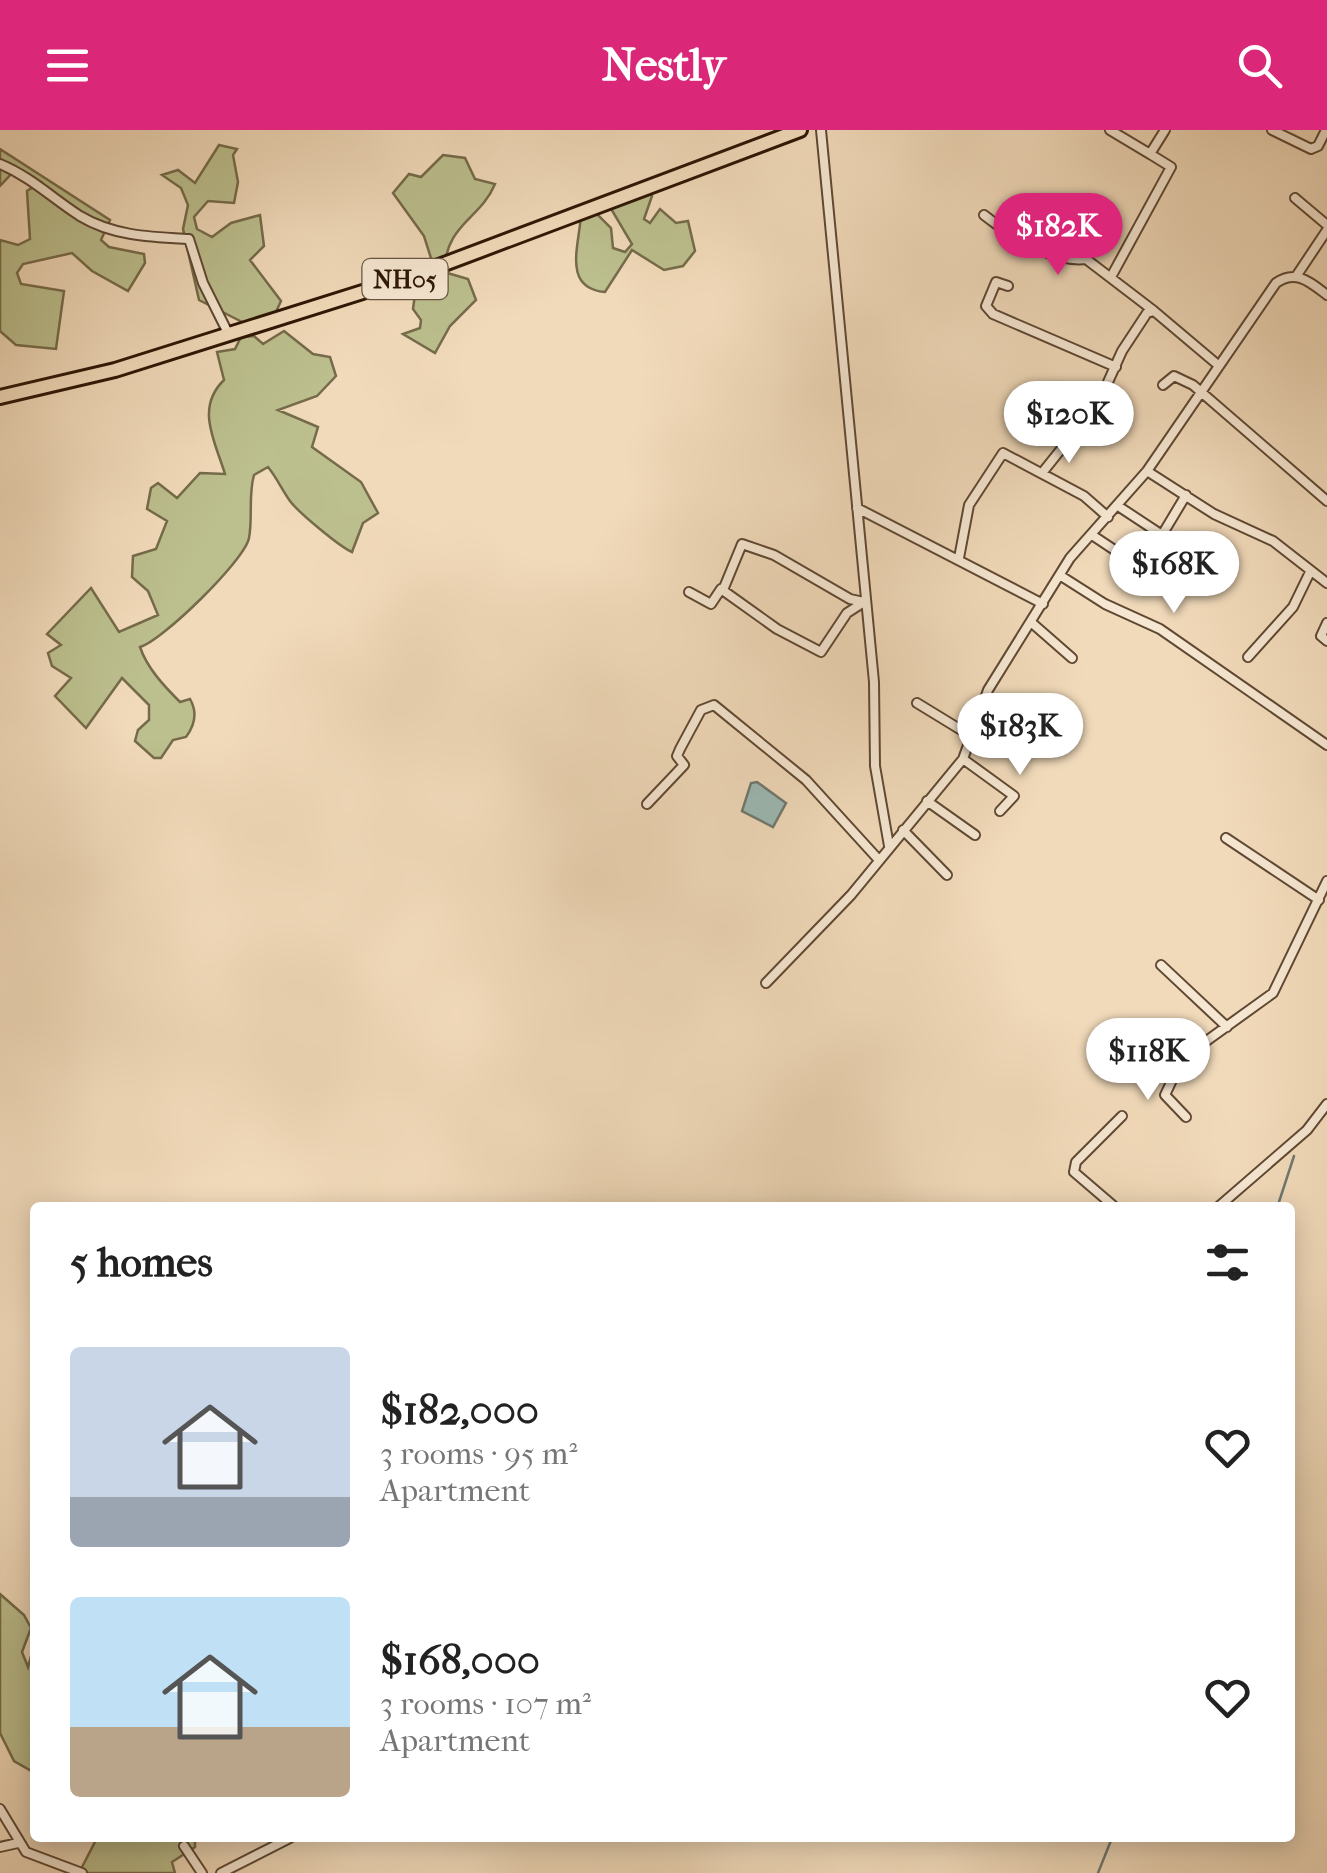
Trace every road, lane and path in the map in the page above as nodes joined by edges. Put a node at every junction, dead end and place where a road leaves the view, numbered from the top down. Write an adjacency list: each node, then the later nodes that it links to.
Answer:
1 (800, 130): 17 (main road, NH05)
2 (821, 130): 28 (street)
3 (1110, 130): 7 (street)
4 (1165, 130): 7 (street)
5 (1272, 130): 6 (street)
6 (1326, 130)
7 (1150, 154): 13 (street)
8 (0, 164): 17 (street)
9 (1295, 198): 11 (street)
10 (984, 214): 13 (street)
11 (1327, 228): 12 (street)
12 (1298, 276): 15 (street); 18 (street)
13 (1111, 277): 16 (street)
14 (1008, 286): 19 (street)
15 (1327, 295)
16 (1154, 311): 18 (street); 19 (street)
17 (229, 335): 22 (main road, NH05)
18 (1218, 365): 21 (street)
19 (1116, 367): 24 (street)
20 (1163, 385): 21 (street)
21 (1202, 391): 23 (street); 26 (street)
22 (0, 397)
23 (1146, 471): 25 (street); 27 (street)
24 (1042, 473): 29 (street); 31 (street)
25 (1186, 494): 27 (street); 33 (street)
26 (1327, 501)
27 (1118, 506): 29 (street)
28 (857, 508): 31 (street); 38 (street)
29 (1108, 517): 30 (street)
30 (1092, 535): 32 (street); 34 (street)
31 (959, 558): 39 (street)
32 (1131, 561)
33 (1310, 572): 35 (street); 43 (street)
34 (1060, 576): 39 (street); 47 (street)
35 (1327, 582)
36 (723, 590): 37 (street); 38 (street); 38 (street)
37 (689, 592)
38 (864, 602): 55 (street)
39 (1042, 604): 40 (street)
40 (1032, 623): 44 (street); 46 (street)
41 (1327, 623): 42 (street)
42 (1327, 642)
43 (1248, 656)
44 (1072, 658)
45 (917, 703): 46 (street)
46 (971, 736): 48 (street)
47 (1327, 745)
48 (963, 758): 49 (street); 51 (street)
49 (927, 801): 52 (street); 53 (street)
50 (647, 804): 56 (street)
51 (1000, 812)
52 (902, 830): 55 (street); 57 (street)
53 (975, 835)
54 (1226, 838): 59 (street)
55 (889, 846): 56 (street)
56 (878, 859): 61 (street)
57 (947, 875)
58 (1327, 881): 59 (street)
59 (1319, 900): 62 (street)
60 (1161, 964): 62 (street)
61 (766, 983)
62 (1227, 1027): 64 (street)
63 (1137, 1054): 64 (street)
64 (1172, 1066): 67 (street)
65 (1327, 1104): 69 (street)
66 (1122, 1116): 68 (street)
67 (1186, 1116)
68 (1109, 1202)
69 (1224, 1202)
70 (0, 1809): 72 (street)
71 (282, 1842): 77 (street)
72 (18, 1843): 74 (street); 75 (street)
73 (184, 1846): 76 (street)
74 (0, 1847)
75 (82, 1873)
76 (202, 1873)
77 (222, 1873)

